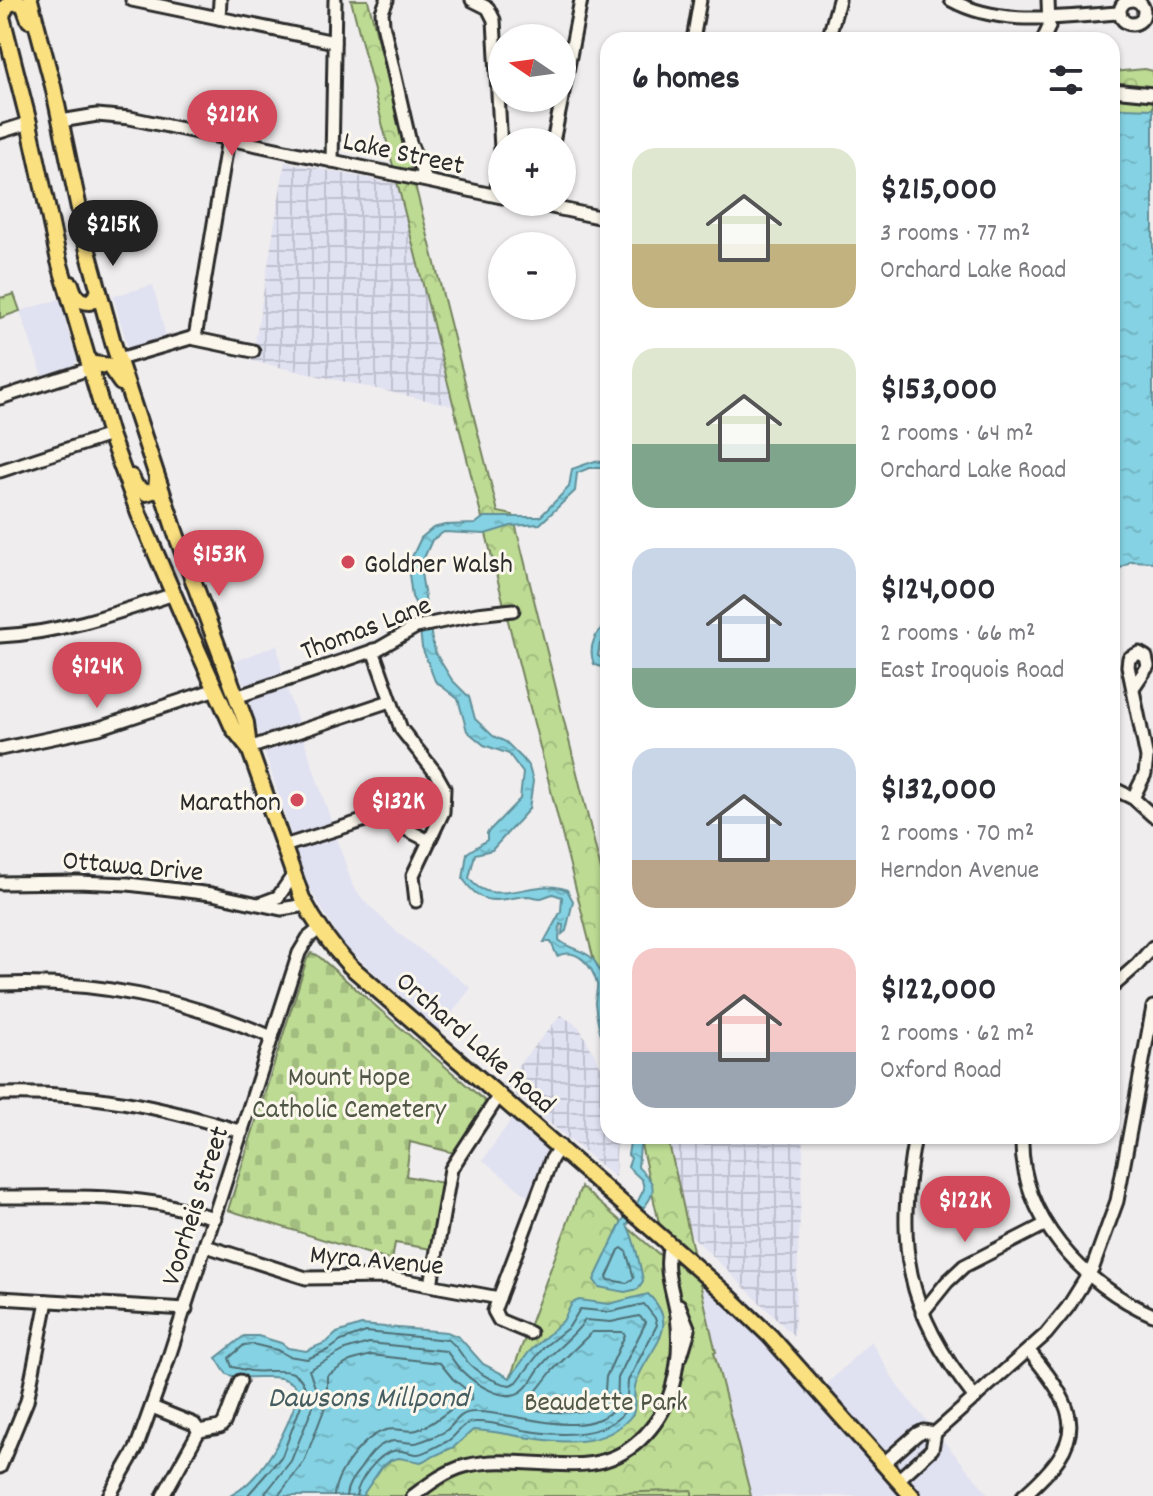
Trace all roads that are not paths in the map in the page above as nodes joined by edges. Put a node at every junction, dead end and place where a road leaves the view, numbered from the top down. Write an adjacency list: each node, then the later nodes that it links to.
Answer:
1 (30, 0): 21 (main road, Orchard Lake Road)
2 (132, 0): 15 (street)
3 (220, 0): 15 (street)
4 (335, 0): 20 (street)
5 (387, 0): 30 (street)
6 (472, 0): 26 (street)
7 (581, 0): 16 (street)
8 (700, 0): 17 (street)
9 (839, 0): 18 (street)
10 (951, 0): 14 (street)
11 (1048, 0): 14 (street)
12 (1, 12): 21 (main road); 25 (main road, Orchard Lake Road)
13 (1120, 13): 14 (street)
14 (1049, 17): 19 (street)
15 (219, 18): 20 (street)
16 (576, 26)
17 (694, 32)
18 (830, 32)
19 (1047, 32)
20 (334, 42): 29 (street)
21 (53, 86): 24 (main road, Orchard Lake Road)
22 (1120, 91): 23 (street)
23 (1153, 94)
24 (61, 121): 28 (street, Lake Street); 35 (main road, Orchard Lake Road)
25 (29, 123): 27 (street); 32 (main road, Orchard Lake Road)
26 (500, 128)
27 (0, 132)
28 (228, 139): 29 (street, Lake Street); 36 (street)
29 (332, 161): 30 (street, Lake Street)
30 (426, 180): 31 (street, Lake Street)
31 (488, 194)
32 (45, 201): 35 (main road); 39 (main road, Orchard Lake Road)
33 (576, 211): 34 (street)
34 (600, 217)
35 (99, 293): 38 (main road, Orchard Lake Road)
36 (195, 338): 37 (street); 38 (street)
37 (253, 351)
38 (119, 359): 42 (main road, Orchard Lake Road)
39 (89, 369): 40 (street); 41 (main road, Orchard Lake Road); 42 (main road)
40 (0, 398)
41 (110, 435): 43 (street); 44 (main road); 45 (main road, Orchard Lake Road)
42 (150, 457): 44 (main road, Orchard Lake Road)
43 (0, 471)
44 (157, 479): 47 (main road, Orchard Lake Road)
45 (174, 594): 48 (main road, Orchard Lake Road); 49 (street)
46 (513, 610): 50 (street, Thomas Lane)
47 (208, 624): 48 (main road); 53 (main road, Orchard Lake Road)
48 (188, 628): 52 (main road, Orchard Lake Road)
49 (0, 636)
50 (373, 650): 53 (street, Thomas Lane); 54 (street)
51 (1133, 688): 58 (street)
52 (216, 689): 55 (main road, Orchard Lake Road); 56 (street)
53 (236, 697): 55 (main road, Orchard Lake Road)
54 (390, 701): 55 (street); 60 (street)
55 (249, 748): 61 (main road, Orchard Lake Road)
56 (0, 749)
57 (1120, 792): 58 (street)
58 (1133, 798): 59 (street)
59 (1153, 816)
60 (429, 841): 61 (street); 64 (street)
61 (284, 846): 62 (main road, Orchard Lake Road)
62 (294, 874): 65 (street); 66 (main road, Orchard Lake Road)
63 (0, 883): 65 (street, Ottawa Drive)
64 (416, 901)
65 (261, 903): 66 (street, Ottawa Drive)
66 (306, 905): 67 (main road, Orchard Lake Road)
67 (319, 929): 72 (street, Voorheis Street); 74 (main road, Orchard Lake Road)
68 (1153, 949): 69 (street)
69 (1120, 980)
70 (0, 984): 72 (street)
71 (1153, 1007): 84 (street)
72 (272, 1037): 75 (street, Voorheis Street)
73 (0, 1094): 75 (street)
74 (500, 1094): 78 (main road, Orchard Lake Road); 85 (street)
75 (242, 1132): 80 (street, Voorheis Street)
76 (914, 1144): 90 (street)
77 (1023, 1144): 81 (street)
78 (560, 1146): 82 (main road, Orchard Lake Road); 87 (street)
79 (0, 1197): 80 (street)
80 (215, 1218): 83 (street, Voorheis Street)
81 (1046, 1224): 84 (street); 90 (street)
82 (670, 1244): 99 (main road, Orchard Lake Road); 104 (street)
83 (206, 1246): 85 (street, Myra Avenue); 89 (street, Voorheis Street)
84 (1089, 1275): 91 (street); 93 (street)
85 (431, 1285): 87 (street, Myra Avenue)
86 (0, 1298): 88 (street)
87 (499, 1298): 92 (street)
88 (47, 1301): 89 (street); 100 (street)
89 (186, 1309): 96 (street, Voorheis Street)
90 (922, 1313): 95 (street)
91 (1153, 1315)
92 (530, 1333)
93 (1029, 1351): 95 (street); 106 (street)
94 (240, 1381): 97 (street)
95 (975, 1398): 98 (street)
96 (152, 1407): 97 (street); 102 (street, Voorheis Street)
97 (199, 1431): 103 (street)
98 (935, 1433): 99 (street); 101 (street)
99 (884, 1463): 101 (main road, Orchard Lake Road)
100 (0, 1467)
101 (898, 1480): 105 (main road, Orchard Lake Road)
102 (109, 1496)
103 (163, 1496)
104 (413, 1496)
105 (912, 1496)
106 (1023, 1496)

